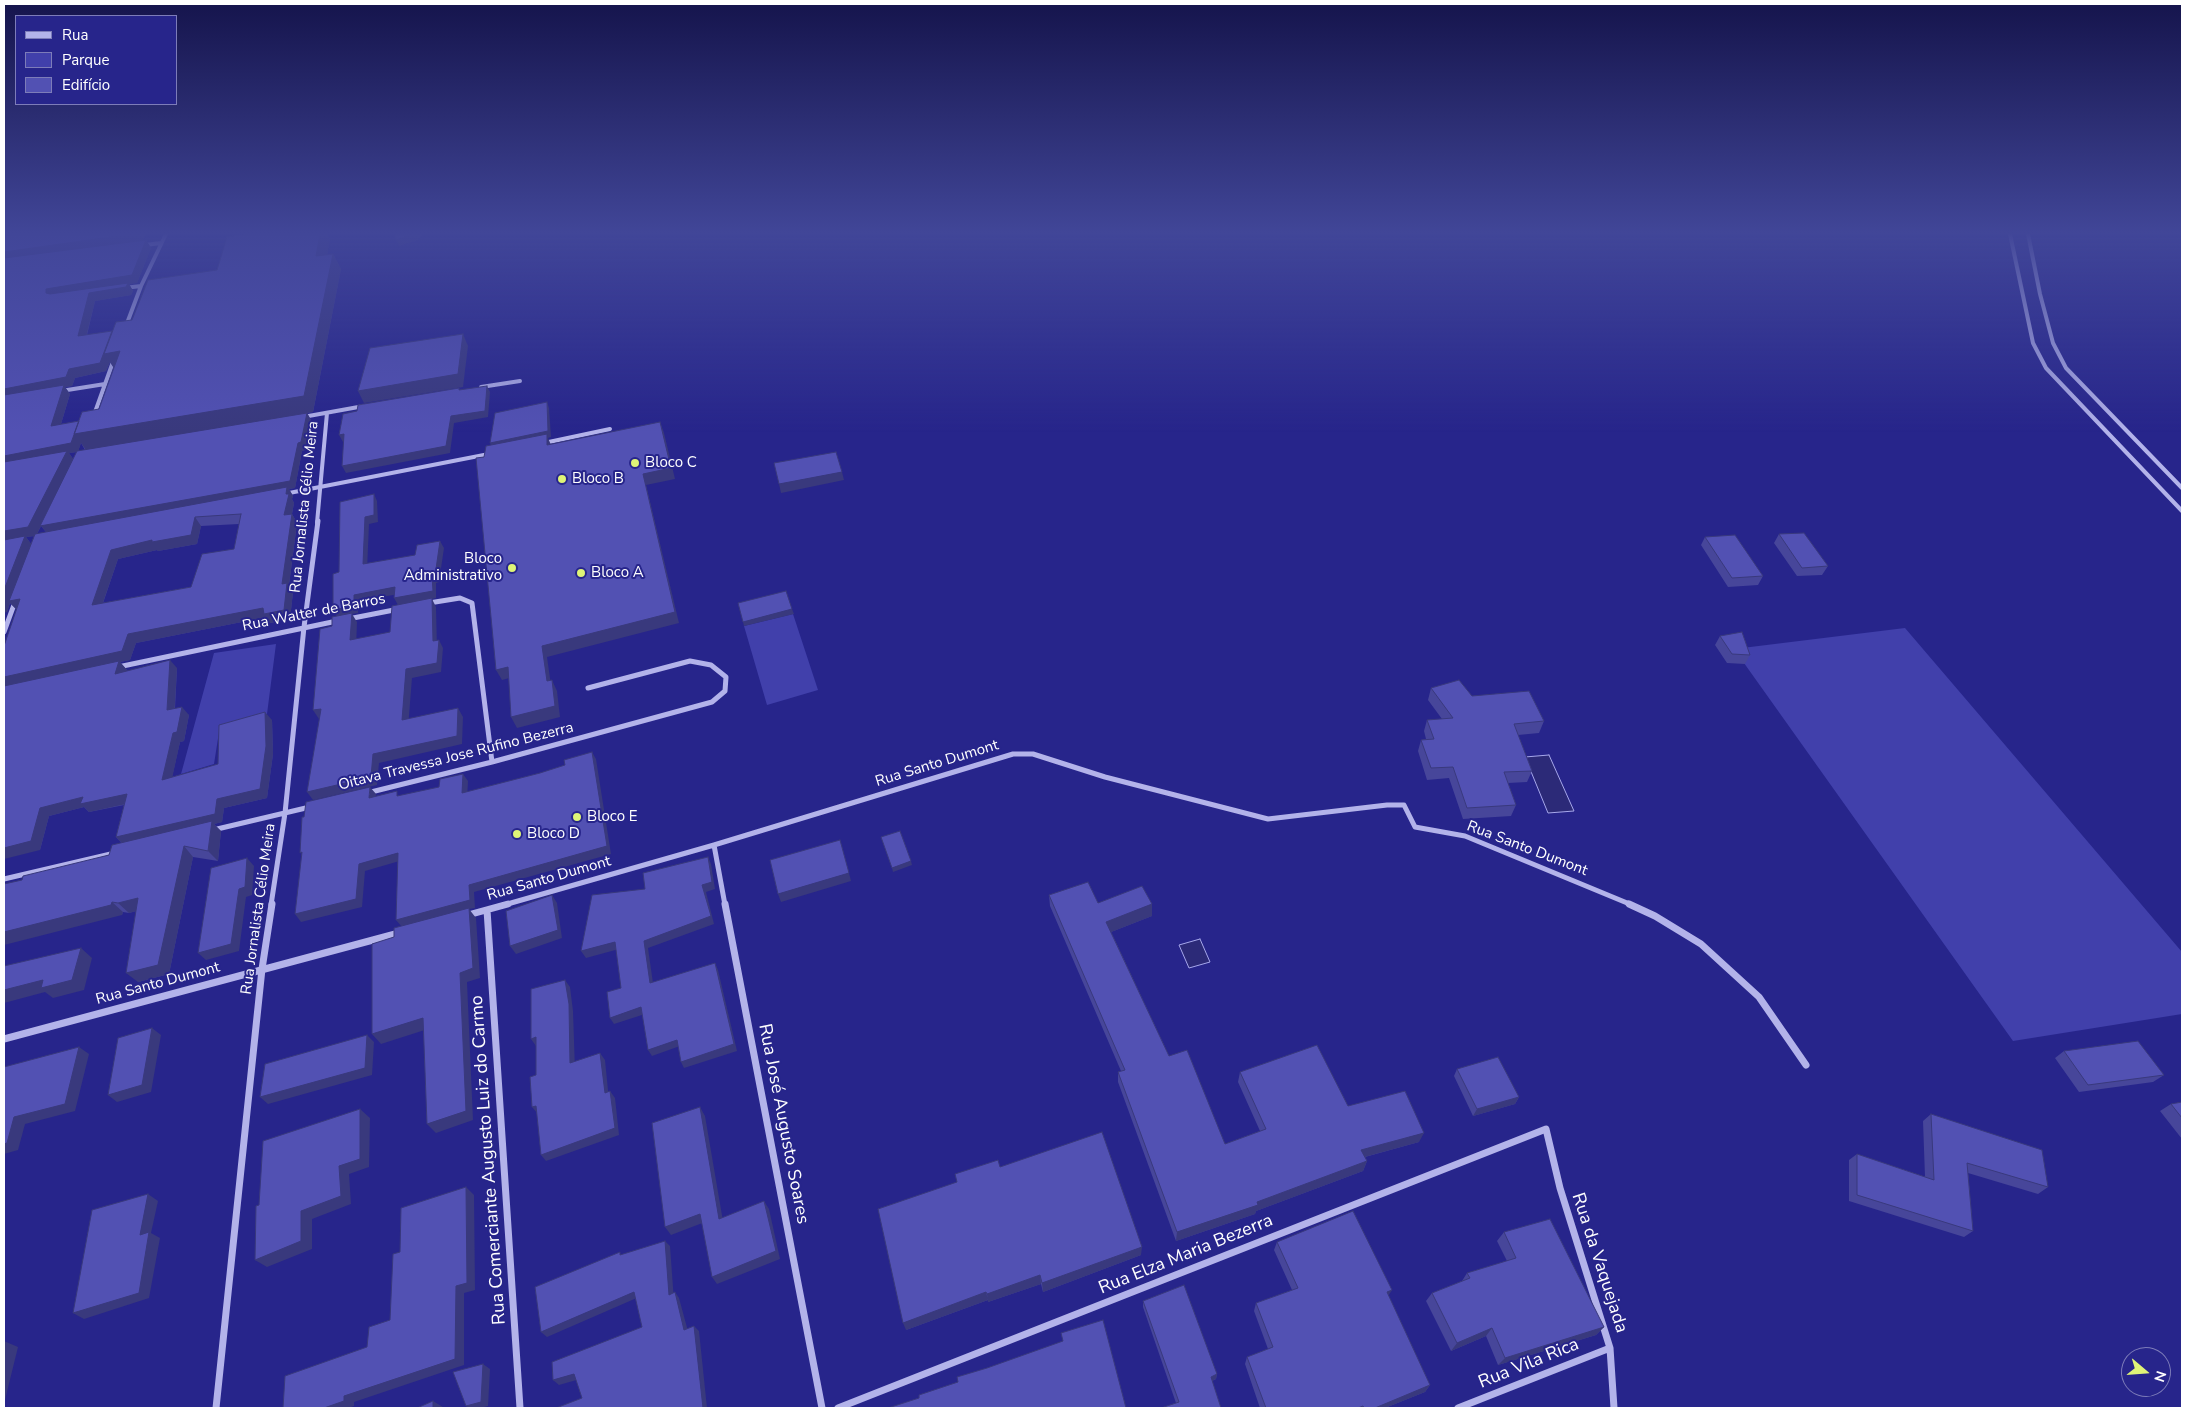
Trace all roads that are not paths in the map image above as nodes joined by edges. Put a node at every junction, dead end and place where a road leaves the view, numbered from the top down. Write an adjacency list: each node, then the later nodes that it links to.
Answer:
1 (136, 300): 4 (street)
2 (2023, 300): 20 (street)
3 (2042, 300): 18 (street)
4 (124, 330)
5 (115, 357): 7 (street)
6 (520, 381): 8 (street)
7 (105, 384): 9 (street); 13 (street)
8 (472, 389)
9 (59, 392)
10 (366, 406): 11 (street)
11 (327, 412): 12 (street); 17 (street, Rua Jornalista Célio Meira)
12 (299, 418)
13 (92, 420)
14 (610, 429): 15 (street)
15 (542, 443)
16 (494, 453): 17 (street)
17 (322, 487): 19 (street); 24 (street, Rua Jornalista Célio Meira)
18 (2182, 488)
19 (273, 496)
20 (2182, 510)
21 (18, 595): 25 (street)
22 (420, 605): 28 (street)
23 (410, 607): 24 (street, Rua Walter de Barros)
24 (304, 627): 26 (street, Rua Walter de Barros); 31 (street, Rua Jornalista Célio Meira)
25 (4, 632)
26 (110, 669)
27 (588, 688): 28 (street, Oitava Travessa Jose Rufino Bezerra)
28 (492, 762): 29 (street, Oitava Travessa Jose Rufino Bezerra)
29 (360, 794)
30 (313, 806): 31 (street)
31 (285, 813): 32 (street); 39 (street, Rua Jornalista Célio Meira)
32 (208, 831)
33 (714, 845): 36 (street, Rua Santo Dumont); 41 (street, Rua Santo Dumont); 46 (street, Rua José Augusto Soares)
34 (120, 852): 35 (street)
35 (4, 879)
36 (487, 910): 37 (street, Rua Santo Dumont); 45 (street, Rua Comerciante Augusto Luiz do Carmo)
37 (459, 918)
38 (403, 932): 39 (street, Rua Santo Dumont)
39 (262, 969): 40 (street, Rua Santo Dumont); 44 (street, Rua Jornalista Célio Meira)
40 (4, 1039)
41 (1806, 1065)
42 (1546, 1129): 43 (street, Rua da Vaquejada); 47 (street, Rua Elza Maria Bezerra)
43 (1610, 1348): 48 (street, Rua Vila Rica); 49 (street, Rua da Vaquejada)
44 (216, 1408)
45 (520, 1408)
46 (822, 1408)
47 (838, 1408)
48 (1458, 1408)
49 (1614, 1408)

